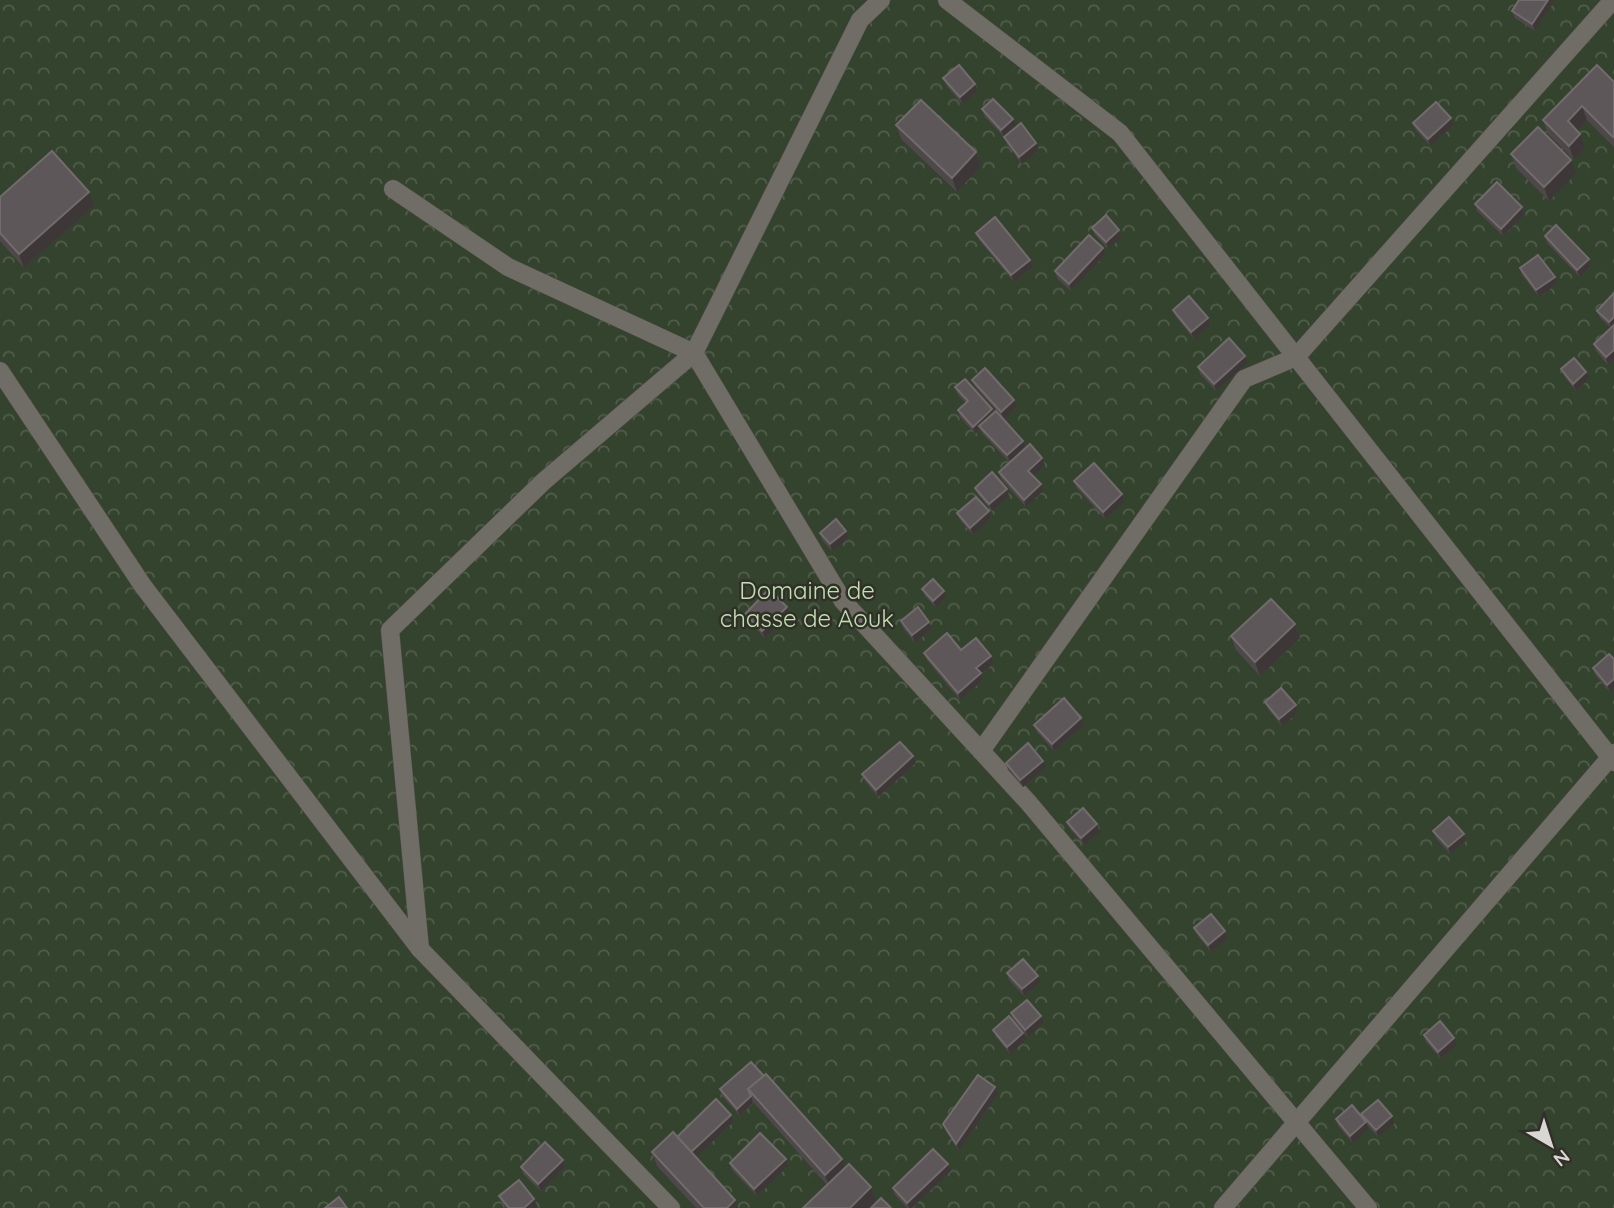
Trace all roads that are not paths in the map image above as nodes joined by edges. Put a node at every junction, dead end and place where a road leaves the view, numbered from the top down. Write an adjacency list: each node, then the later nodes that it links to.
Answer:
1 (881, 0): 5 (street)
2 (947, 0): 6 (street)
3 (1613, 0): 6 (street)
4 (393, 189): 5 (street)
5 (694, 353): 8 (street); 10 (street)
6 (1296, 357): 8 (street); 9 (street)
7 (0, 371): 10 (street)
8 (981, 751): 11 (street)
9 (1613, 757): 11 (street)
10 (420, 949): 12 (street)
11 (1297, 1122): 13 (street); 14 (street)
12 (671, 1208)
13 (1223, 1208)
14 (1368, 1208)

